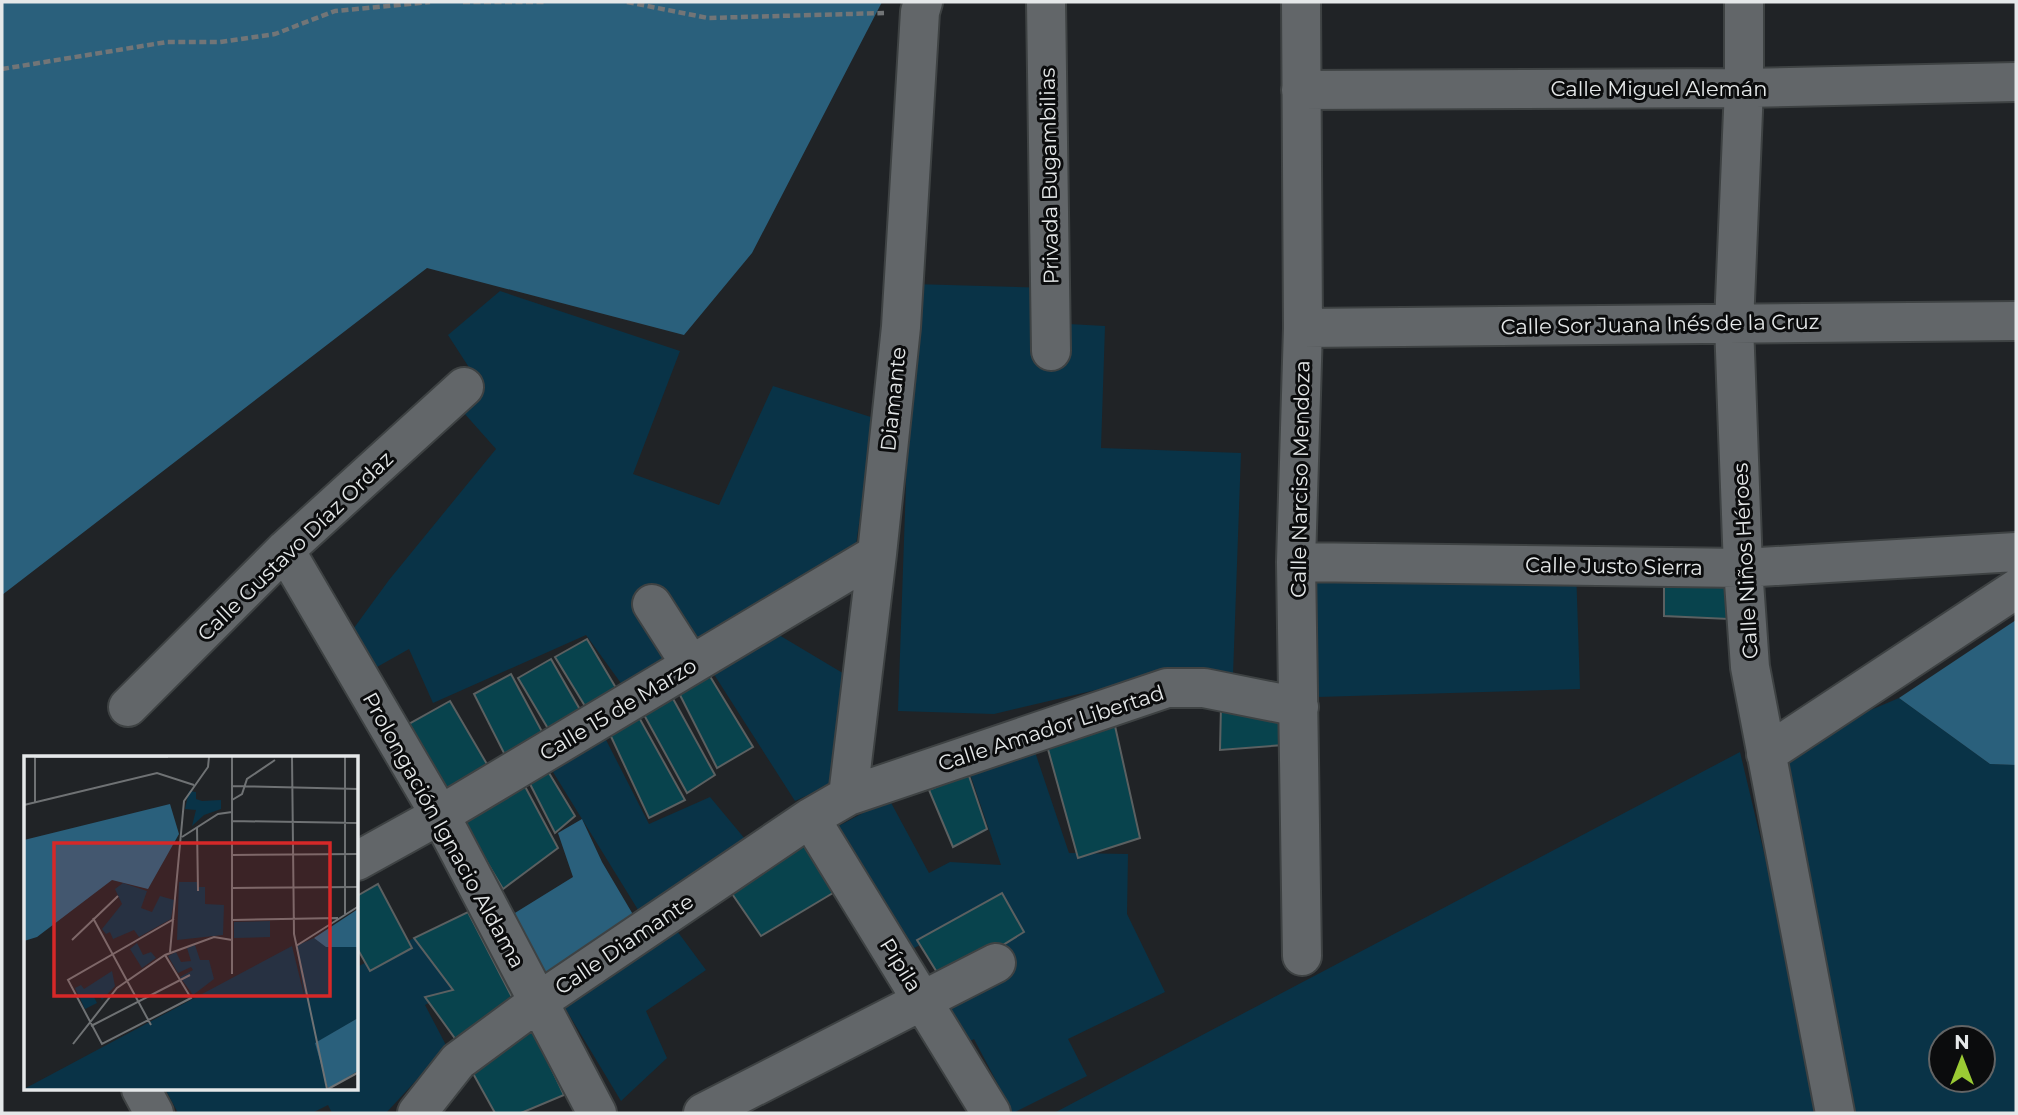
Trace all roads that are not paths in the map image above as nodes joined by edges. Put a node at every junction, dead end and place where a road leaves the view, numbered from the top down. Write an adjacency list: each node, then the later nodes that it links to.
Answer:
1 (1046, 2): 11 (street, Privada Bugambilias)
2 (1301, 2): 7 (street, Calle Narciso Mendoza)
3 (1744, 2): 6 (street, Calle Niños Héroes)
4 (922, 7): 15 (street, Diamante)
5 (2016, 82): 6 (street, Calle Miguel Alemán)
6 (1744, 88): 7 (street, Calle Miguel Alemán); 9 (street, Calle Niños Héroes)
7 (1301, 90): 10 (street, Calle Narciso Mendoza)
8 (2016, 321): 9 (street, Calle Sor Juana Inés de la Cruz)
9 (1734, 324): 10 (street, Calle Sor Juana Inés de la Cruz); 17 (street, Calle Niños Héroes)
10 (1303, 328): 16 (street, Calle Narciso Mendoza)
11 (1051, 351)
12 (464, 387): 13 (street, Calle Gustavo Díaz Ordaz)
13 (285, 550): 21 (street, Calle Gustavo Díaz Ordaz); 25 (street, Prolongación Ignacio Aldama)
14 (2016, 552): 17 (street, Calle Justo Sierra)
15 (877, 554): 20 (street, Calle 15 de Marzo); 24 (street, Diamante)
16 (1296, 562): 17 (street, Calle Justo Sierra); 22 (street, Calle Narciso Mendoza)
17 (1743, 568): 23 (street, Calle Niños Héroes)
18 (2016, 589): 23 (street)
19 (652, 604): 20 (street)
20 (691, 665): 25 (street, Calle 15 de Marzo)
21 (128, 707)
22 (1299, 707): 24 (street, Calle Amador Libertad); 28 (street, Calle Narciso Mendoza)
23 (1766, 754): 38 (street, Calle Niños Héroes)
24 (848, 796): 26 (street, Calle Diamante)
25 (440, 815): 27 (street, Calle 15 de Marzo); 31 (street, Prolongación Ignacio Aldama)
26 (810, 818): 30 (street, Pípila); 31 (street, Calle Diamante)
27 (359, 860)
28 (1302, 956)
29 (996, 963): 30 (street)
30 (922, 1000): 36 (street); 37 (street, Pípila)
31 (538, 1002): 34 (street, Calle Diamante); 35 (street, Prolongación Ignacio Aldama)
32 (142, 1090): 33 (street)
33 (154, 1113)
34 (417, 1113)
35 (597, 1113)
36 (703, 1113)
37 (991, 1113)
38 (1835, 1113)

